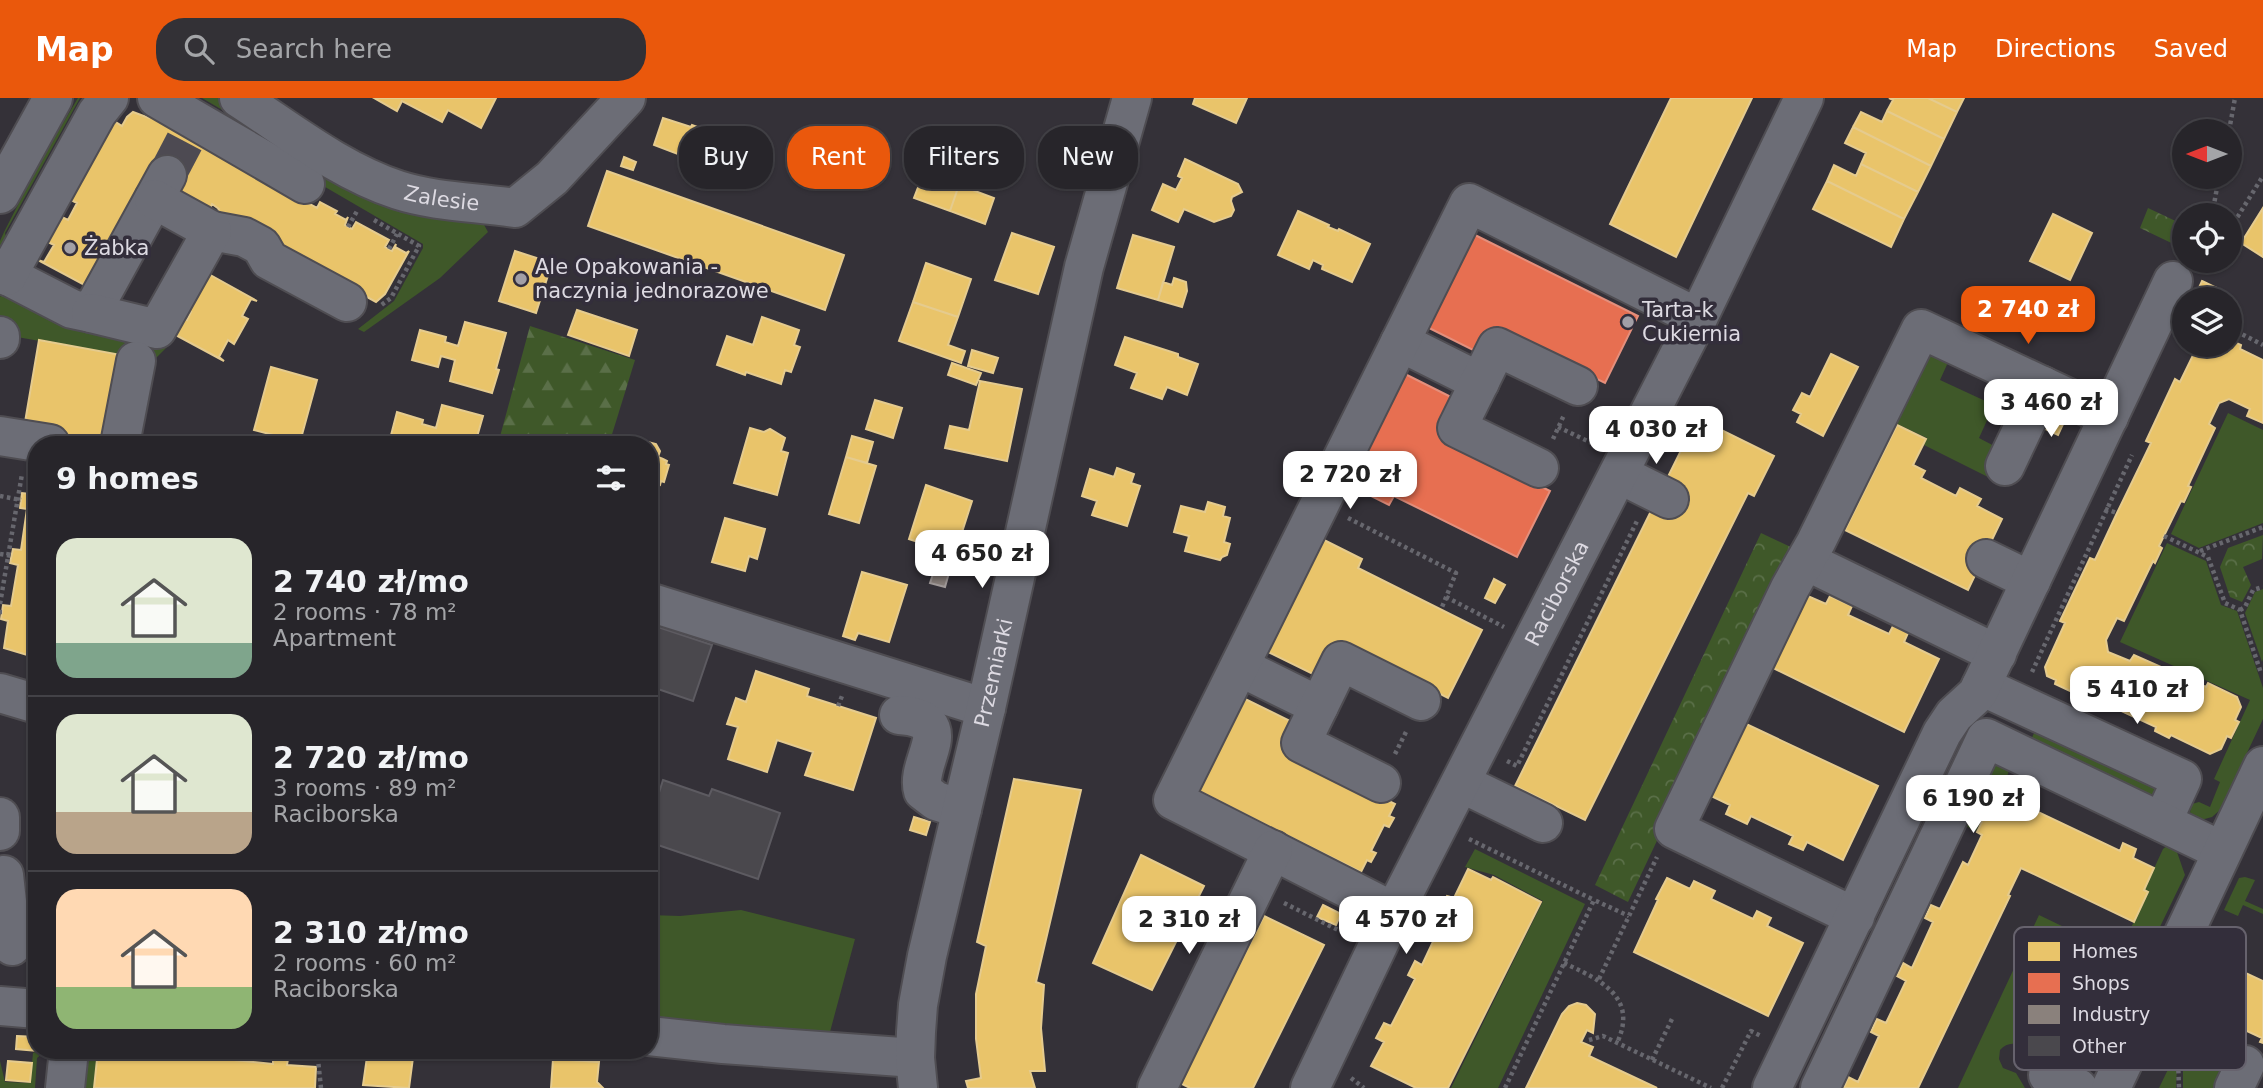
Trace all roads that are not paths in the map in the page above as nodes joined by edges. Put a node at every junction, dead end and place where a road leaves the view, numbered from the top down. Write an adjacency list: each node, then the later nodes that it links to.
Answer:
1 (53, 98): 9 (street)
2 (109, 98): 11 (street)
3 (157, 98): 8 (street)
4 (239, 98): 5 (street, Zalesie)
5 (626, 98)
6 (1132, 98): 37 (street, Przemiarki)
7 (1804, 98): 15 (street, Raciborska)
8 (305, 184)
9 (0, 194)
10 (212, 231): 13 (street); 14 (street); 14 (street)
11 (3, 274): 14 (street)
12 (2173, 281): 21 (street)
13 (360, 307)
14 (91, 313)
15 (1698, 318): 16 (street); 25 (street, Raciborska)
16 (1400, 342): 18 (street); 31 (street)
17 (136, 361): 22 (street)
18 (1480, 382): 19 (street); 24 (street)
19 (1578, 386)
20 (2042, 386): 21 (street); 23 (street); 28 (street)
21 (2109, 417): 29 (street)
22 (122, 436)
23 (2005, 466)
24 (1539, 468)
25 (1619, 474): 26 (street); 41 (street, Raciborska)
26 (1669, 499)
27 (1986, 559): 29 (street)
28 (1806, 561): 32 (street); 51 (street)
29 (2031, 581): 32 (street)
30 (658, 605): 37 (street)
31 (1240, 667): 36 (street); 47 (street)
32 (1989, 670): 44 (street); 51 (street)
33 (0, 693): 34 (street)
34 (28, 701)
35 (1421, 702): 36 (street)
36 (1319, 706): 40 (street)
37 (986, 708): 42 (street, Przemiarki)
38 (899, 715): 42 (street)
39 (2263, 766): 48 (street)
40 (1381, 783)
41 (1461, 783): 45 (street); 50 (street, Raciborska)
42 (962, 809): 59 (street, Przemiarki)
43 (0, 817): 46 (street)
44 (2162, 822): 48 (street); 64 (street)
45 (1543, 823)
46 (0, 831)
47 (1273, 850): 50 (street); 62 (street)
48 (2222, 851): 52 (street)
49 (4, 875): 53 (street)
50 (1394, 912): 60 (street, Raciborska)
51 (1854, 916): 63 (street)
52 (2186, 927)
53 (14, 947)
54 (0, 1006): 55 (street)
55 (28, 1008)
56 (658, 1037): 59 (street)
57 (68, 1059): 61 (street)
58 (2119, 1070): 65 (street)
59 (916, 1073)
60 (1323, 1082)
61 (65, 1088)
62 (1157, 1088)
63 (1772, 1088)
64 (1820, 1088)
65 (2110, 1088)

